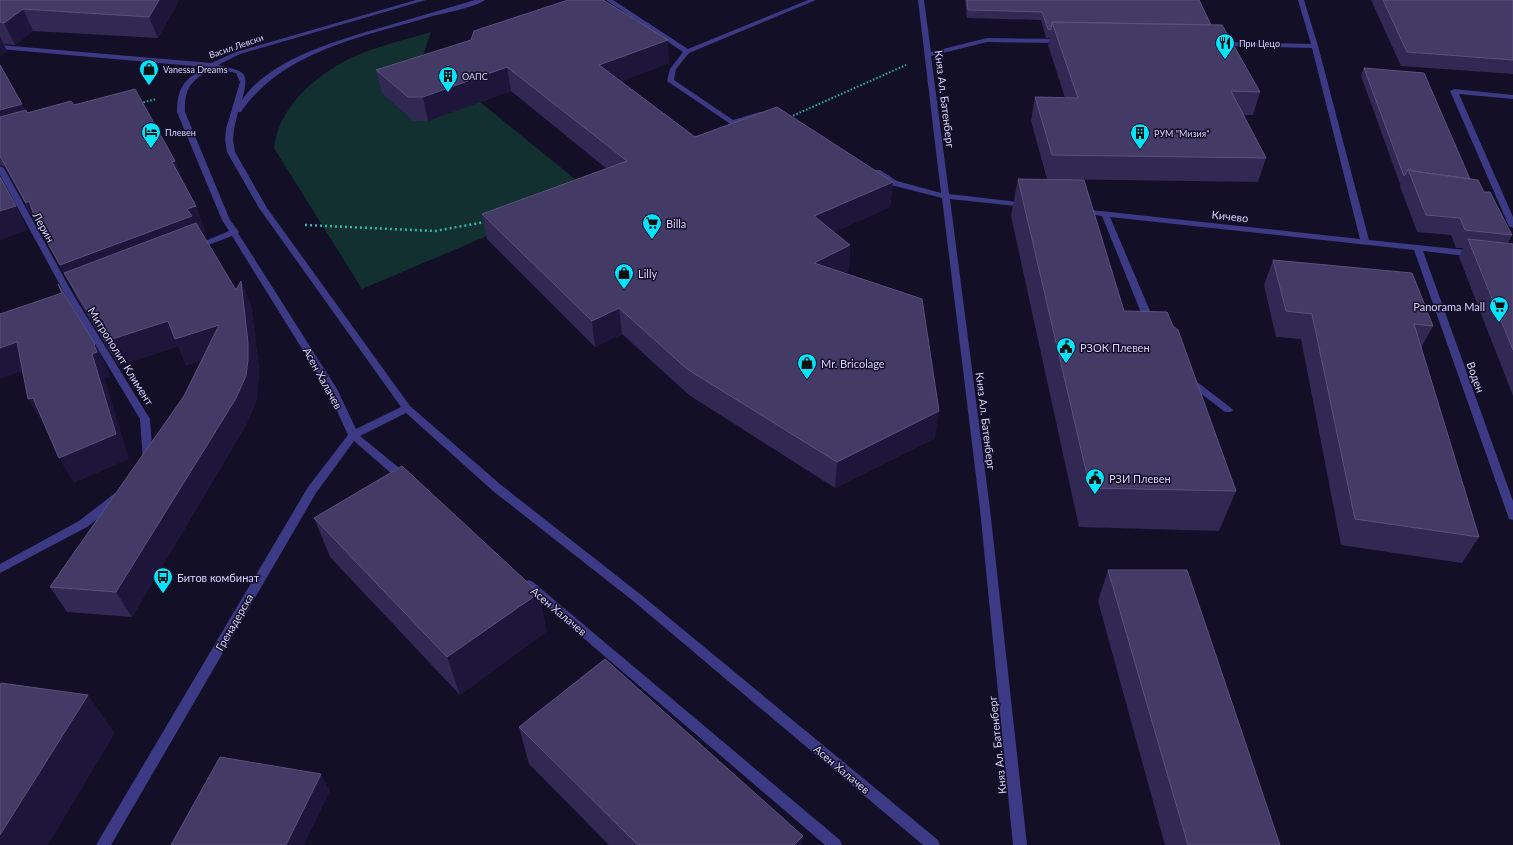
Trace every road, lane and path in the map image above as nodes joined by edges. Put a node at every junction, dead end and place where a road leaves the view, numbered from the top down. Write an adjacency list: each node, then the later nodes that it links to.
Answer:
1 (424, 0): 13 (street, Васил Левски)
2 (482, 0): 18 (street)
3 (609, 0): 11 (street)
4 (813, 0): 11 (street)
5 (921, 0): 12 (street, Княз Ал. Батенберг)
6 (1301, 0): 9 (street)
7 (1066, 41): 12 (street)
8 (1215, 44): 9 (street)
9 (1315, 46): 29 (street)
10 (0, 47): 13 (street, Васил Левски)
11 (687, 52): 17 (street)
12 (928, 55): 17 (path); 21 (street, Княз Ал. Батенберг)
13 (211, 65): 14 (street); 18 (street, Асен Халачев)
14 (182, 92): 16 (path); 28 (street, Асен Халачев)
15 (1513, 97): 25 (street)
16 (139, 103)
17 (789, 117)
18 (233, 118): 27 (street, Асен Халачев)
19 (868, 166): 21 (street)
20 (0, 168): 33 (street, Лерин)
21 (945, 196): 22 (street); 48 (street, Княз Ал. Батенберг)
22 (1037, 206)
23 (1075, 210): 24 (street, Кичево)
24 (1105, 214): 29 (street, Кичево); 34 (street)
25 (1512, 221)
26 (487, 222): 27 (path)
27 (274, 223): 36 (street, Асен Халачев)
28 (235, 232): 31 (street); 38 (street, Асен Халачев)
29 (1365, 242): 30 (street, Кичево)
30 (1417, 247): 32 (street, Кичево); 42 (street, Воден)
31 (184, 252)
32 (1483, 255)
33 (70, 296): 39 (street, Митрополит Климент)
34 (1155, 335)
35 (1179, 373): 37 (street)
36 (407, 408): 38 (street, Гренадерска); 47 (street, Асен Халачев)
37 (1228, 410)
38 (353, 435): 40 (street, Асен Халачев); 45 (street, Гренадерска)
39 (144, 466)
40 (413, 486)
41 (126, 490): 43 (street)
42 (1513, 516)
43 (0, 569)
44 (522, 578): 46 (street, Асен Халачев)
45 (103, 845)
46 (835, 845)
47 (933, 845)
48 (1020, 845)

